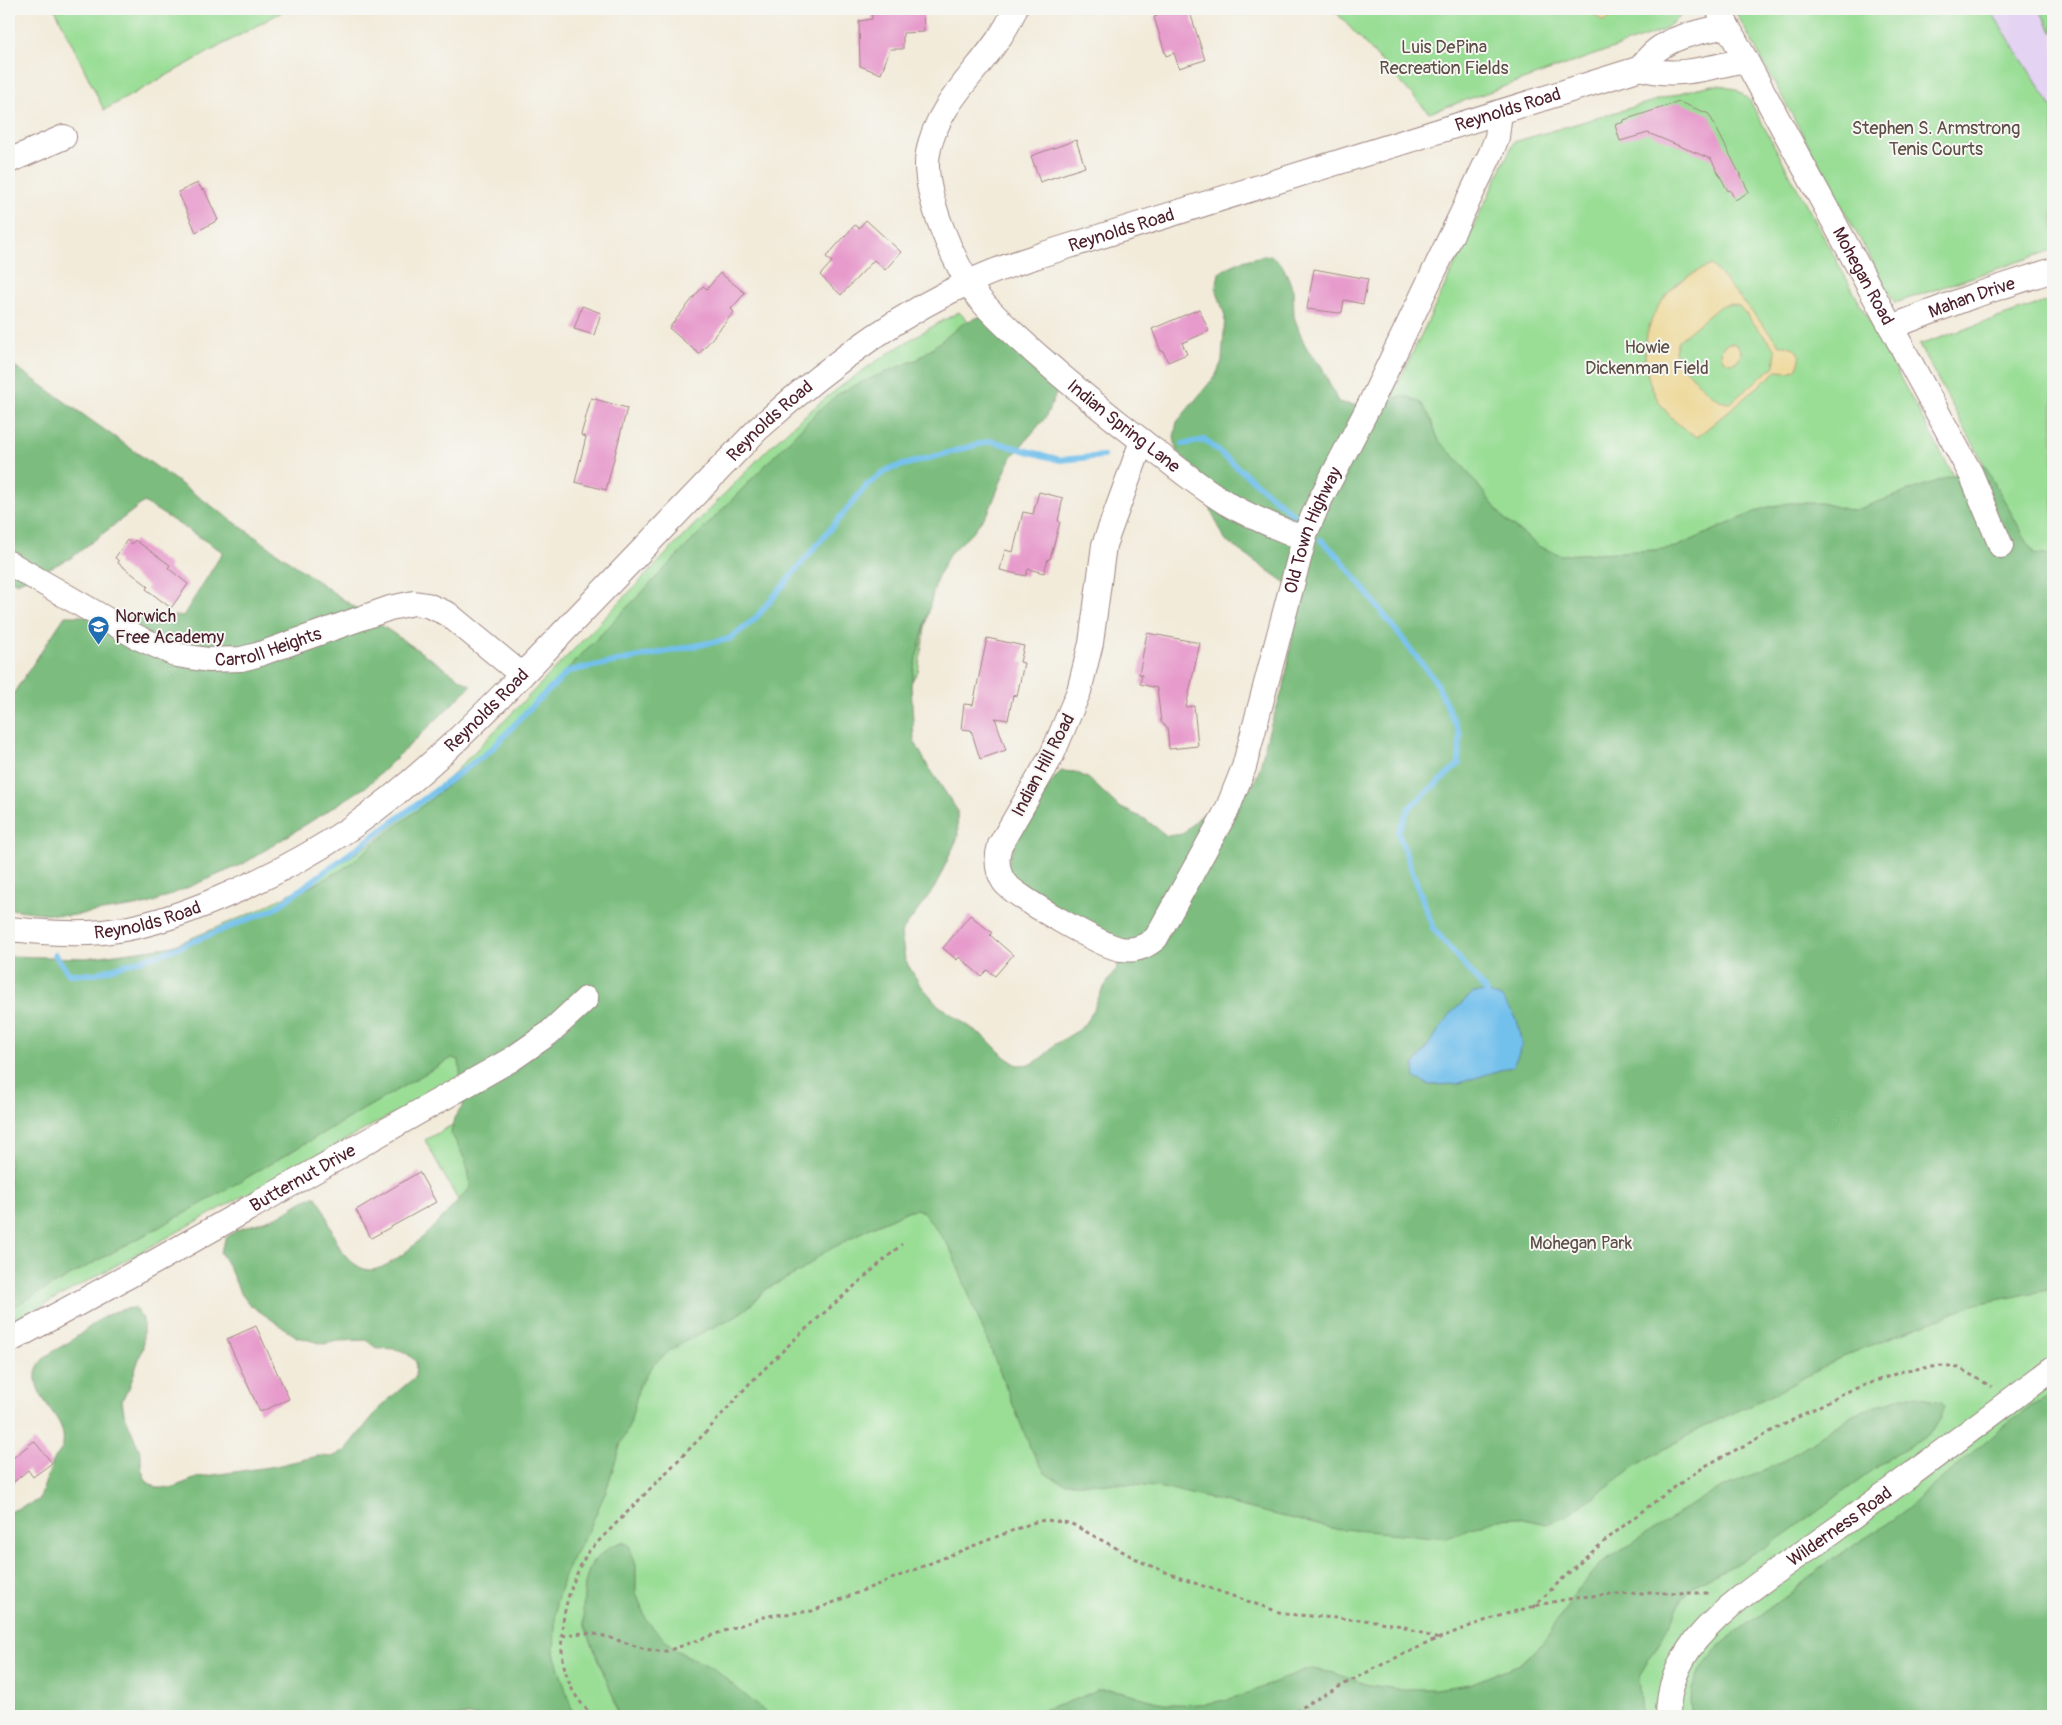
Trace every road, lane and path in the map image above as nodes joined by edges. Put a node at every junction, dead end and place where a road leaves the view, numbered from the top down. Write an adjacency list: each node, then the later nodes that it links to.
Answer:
1 (1015, 9): 9 (street, Indian Spring Lane)
2 (1722, 17): 3 (street, Mohegan Road); 4 (street)
3 (1745, 60): 4 (street, Reynolds Road); 10 (street, Mohegan Road)
4 (1641, 68): 5 (street, Reynolds Road)
5 (1500, 112): 9 (street, Reynolds Road); 12 (street, Old Town Highway)
6 (64, 137): 7 (street)
7 (9, 161)
8 (2053, 270): 10 (street, Mahan Drive)
9 (968, 282): 11 (street, Indian Spring Lane); 15 (street, Reynolds Road)
10 (1891, 327): 13 (street, Mohegan Road)
11 (1142, 440): 12 (street, Indian Spring Lane); 17 (street, Indian Hill Road)
12 (1304, 539): 17 (street, Old Town Highway)
13 (2001, 546)
14 (9, 563): 15 (street, Carroll Heights)
15 (522, 675): 16 (street, Reynolds Road)
16 (9, 929)
17 (1137, 949)
18 (586, 998): 20 (street, Butternut Drive)
19 (902, 1244): 25 (path)
20 (9, 1341)
21 (2053, 1368): 22 (street, Wilderness Road)
22 (2012, 1400): 23 (street, Wilderness Road); 24 (path)
23 (1746, 1595): 24 (path); 29 (street, Wilderness Road)
24 (1533, 1608): 26 (path)
25 (562, 1636): 26 (path); 27 (path)
26 (1438, 1638): 28 (path)
27 (593, 1716)
28 (1290, 1716)
29 (1668, 1716)

